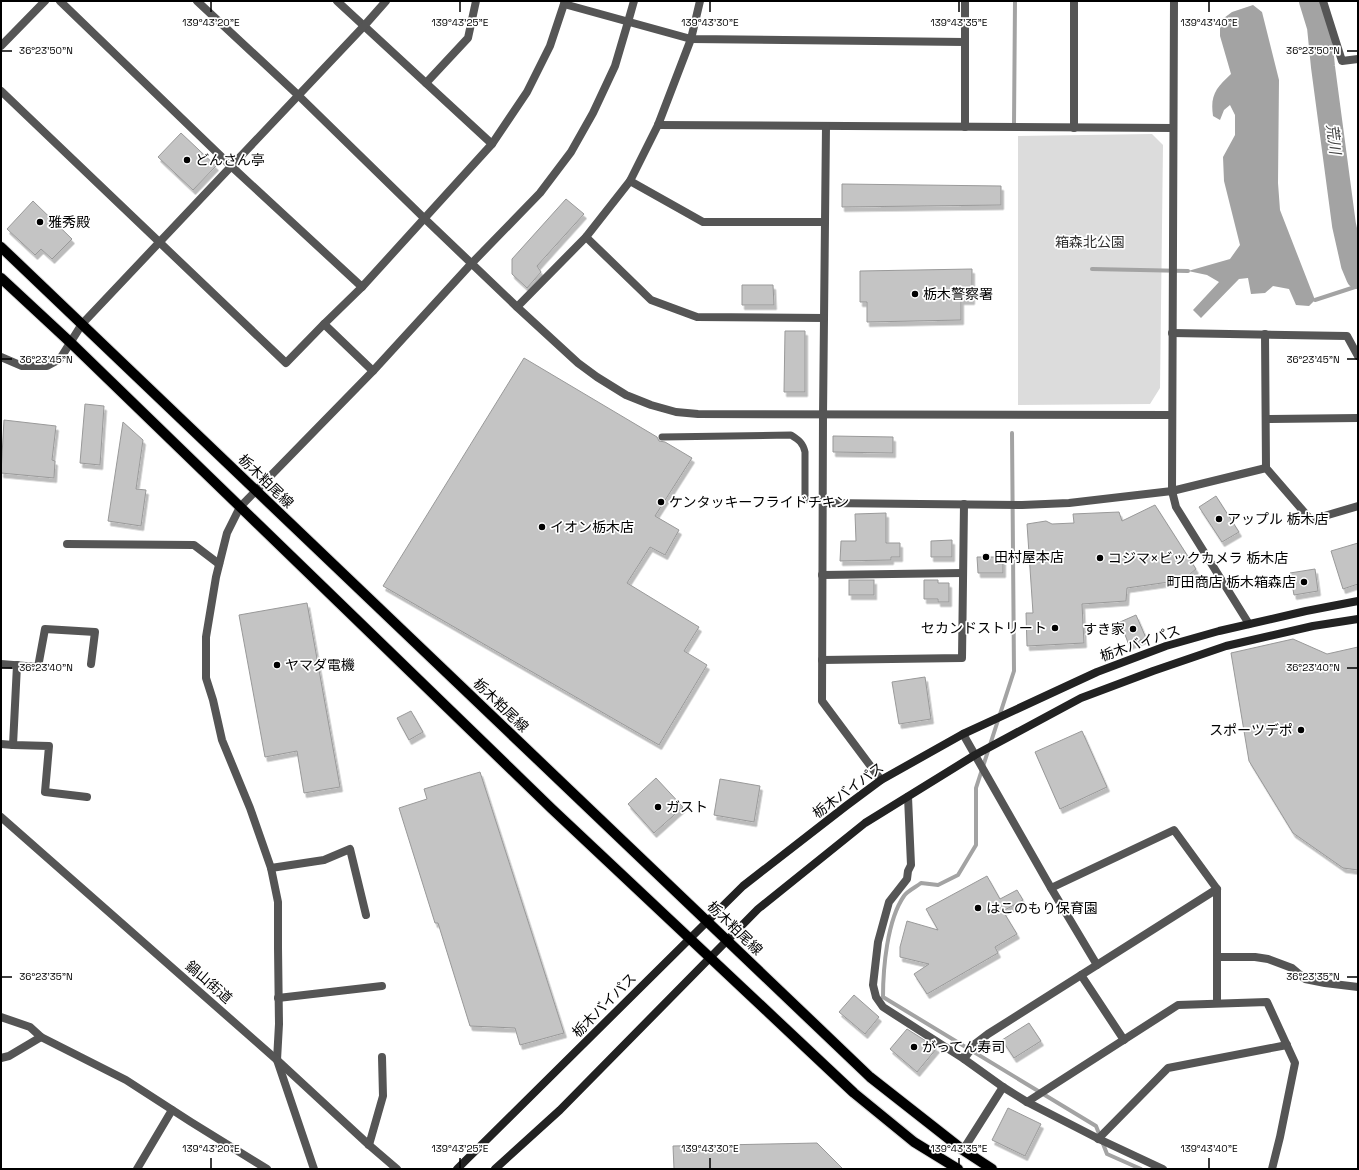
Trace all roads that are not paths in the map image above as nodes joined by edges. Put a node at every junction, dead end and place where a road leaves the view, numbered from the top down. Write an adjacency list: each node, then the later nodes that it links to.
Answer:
1 (44, 1): 18 (street)
2 (60, 1): 29 (street)
3 (196, 1): 22 (street)
4 (337, 1): 15 (street)
5 (386, 1): 15 (street)
6 (476, 1): 20 (street)
7 (634, 1): 14 (street)
8 (700, 1): 16 (street)
9 (965, 1): 17 (street)
10 (1074, 1): 26 (street)
11 (1174, 1): 27 (street)
12 (1323, 1): 19 (street)
13 (564, 3): 14 (street); 28 (street)
14 (628, 22): 16 (street); 36 (street)
15 (364, 26): 20 (street); 22 (street)
16 (691, 39): 17 (street); 23 (street)
17 (965, 42): 25 (street)
18 (1, 46)
19 (1358, 59)
20 (426, 83): 28 (street)
21 (1, 91): 34 (street)
22 (298, 95): 29 (street); 31 (street)
23 (658, 125): 24 (street); 30 (street)
24 (826, 126): 25 (street); 32 (street)
25 (965, 127): 26 (street)
26 (1074, 128): 27 (street)
27 (1173, 128): 43 (street)
28 (492, 144): 31 (street)
29 (231, 166): 34 (street); 38 (street)
30 (630, 181): 32 (street); 33 (street)
31 (424, 219): 36 (street); 38 (street)
32 (825, 222): 40 (street)
33 (586, 237): 39 (street); 40 (street)
34 (159, 242): 41 (street); 42 (street)
35 (1, 247): 41 (main road, 栃木粕尾線)
36 (471, 264): 39 (street); 48 (street)
37 (1, 278): 45 (main road)
38 (362, 287): 42 (street)
39 (516, 307): 49 (street)
40 (824, 318): 49 (street)
41 (82, 324): 45 (street); 55 (main road, 栃木粕尾線)
42 (324, 324): 48 (street)
43 (1172, 333): 44 (street); 50 (street)
44 (1266, 334): 46 (street); 52 (street)
45 (71, 343): 47 (street); 61 (main road)
46 (1358, 356)
47 (1, 357)
48 (373, 371): 55 (street)
49 (823, 415): 50 (street); 58 (street)
50 (1172, 415): 56 (street)
51 (1358, 418): 52 (street)
52 (1266, 419): 54 (street)
53 (662, 437): 57 (lane)
54 (1266, 468): 56 (street); 60 (street)
55 (256, 491): 61 (street); 85 (main road, 栃木粕尾線)
56 (1172, 491): 59 (street); 68 (street)
57 (805, 500)
58 (822, 503): 59 (street); 65 (street)
59 (964, 504): 64 (street)
60 (1358, 506)
61 (240, 507): 63 (street); 86 (main road)
62 (68, 544): 63 (street)
63 (219, 564): 81 (street)
64 (963, 573): 65 (street); 69 (street)
65 (822, 575): 69 (street)
66 (1358, 602): 68 (main road, 栃木バイパス)
67 (1358, 618): 76 (main road)
68 (1249, 624): 73 (main road, 栃木バイパス)
69 (822, 660): 77 (street)
70 (1, 664): 72 (street)
71 (91, 664): 72 (street)
72 (17, 665): 75 (street)
73 (963, 734): 76 (street); 77 (main road, 栃木バイパス)
74 (1, 744): 75 (street)
75 (13, 745): 78 (street)
76 (976, 755): 79 (main road); 82 (street)
77 (881, 780): 85 (main road, 栃木バイパス)
78 (87, 797)
79 (908, 797): 87 (main road); 102 (street)
80 (1, 817): 103 (street, 鍋山街道)
81 (271, 868): 84 (street); 94 (street)
82 (1051, 888): 83 (street); 90 (street)
83 (1217, 890): 88 (street); 90 (street)
84 (366, 915)
85 (707, 921): 86 (main road, 栃木バイパス); 87 (main road, 栃木粕尾線)
86 (690, 938): 89 (main road); 114 (main road, 栃木バイパス)
87 (728, 940): 89 (main road); 109 (main road, 栃木粕尾線)
88 (1218, 957): 93 (street); 95 (street)
89 (710, 958): 115 (main road); 116 (main road)
90 (1097, 966): 91 (street)
91 (1081, 976): 98 (street); 102 (street)
92 (382, 986): 94 (street)
93 (1358, 987)
94 (278, 998): 103 (street)
95 (1217, 1003): 98 (street); 99 (street)
96 (1, 1017): 97 (street)
97 (40, 1037): 101 (street); 106 (street)
98 (1124, 1040): 105 (street)
99 (1287, 1045): 107 (street); 119 (street)
100 (382, 1057): 108 (street)
101 (1, 1058)
102 (964, 1059): 104 (street)
103 (277, 1060): 108 (street, 鍋山街道); 112 (street)
104 (1003, 1087): 105 (street); 109 (street)
105 (1027, 1102): 107 (street)
106 (172, 1110): 110 (street); 111 (street)
107 (1098, 1139): 118 (street)
108 (369, 1145): 113 (street, 鍋山街道)
109 (963, 1150): 117 (main road, 栃木粕尾線)
110 (137, 1169)
111 (267, 1169)
112 (314, 1169)
113 (398, 1169)
114 (457, 1169)
115 (495, 1169)
116 (958, 1169)
117 (992, 1169)
118 (1163, 1169)
119 (1272, 1169)

